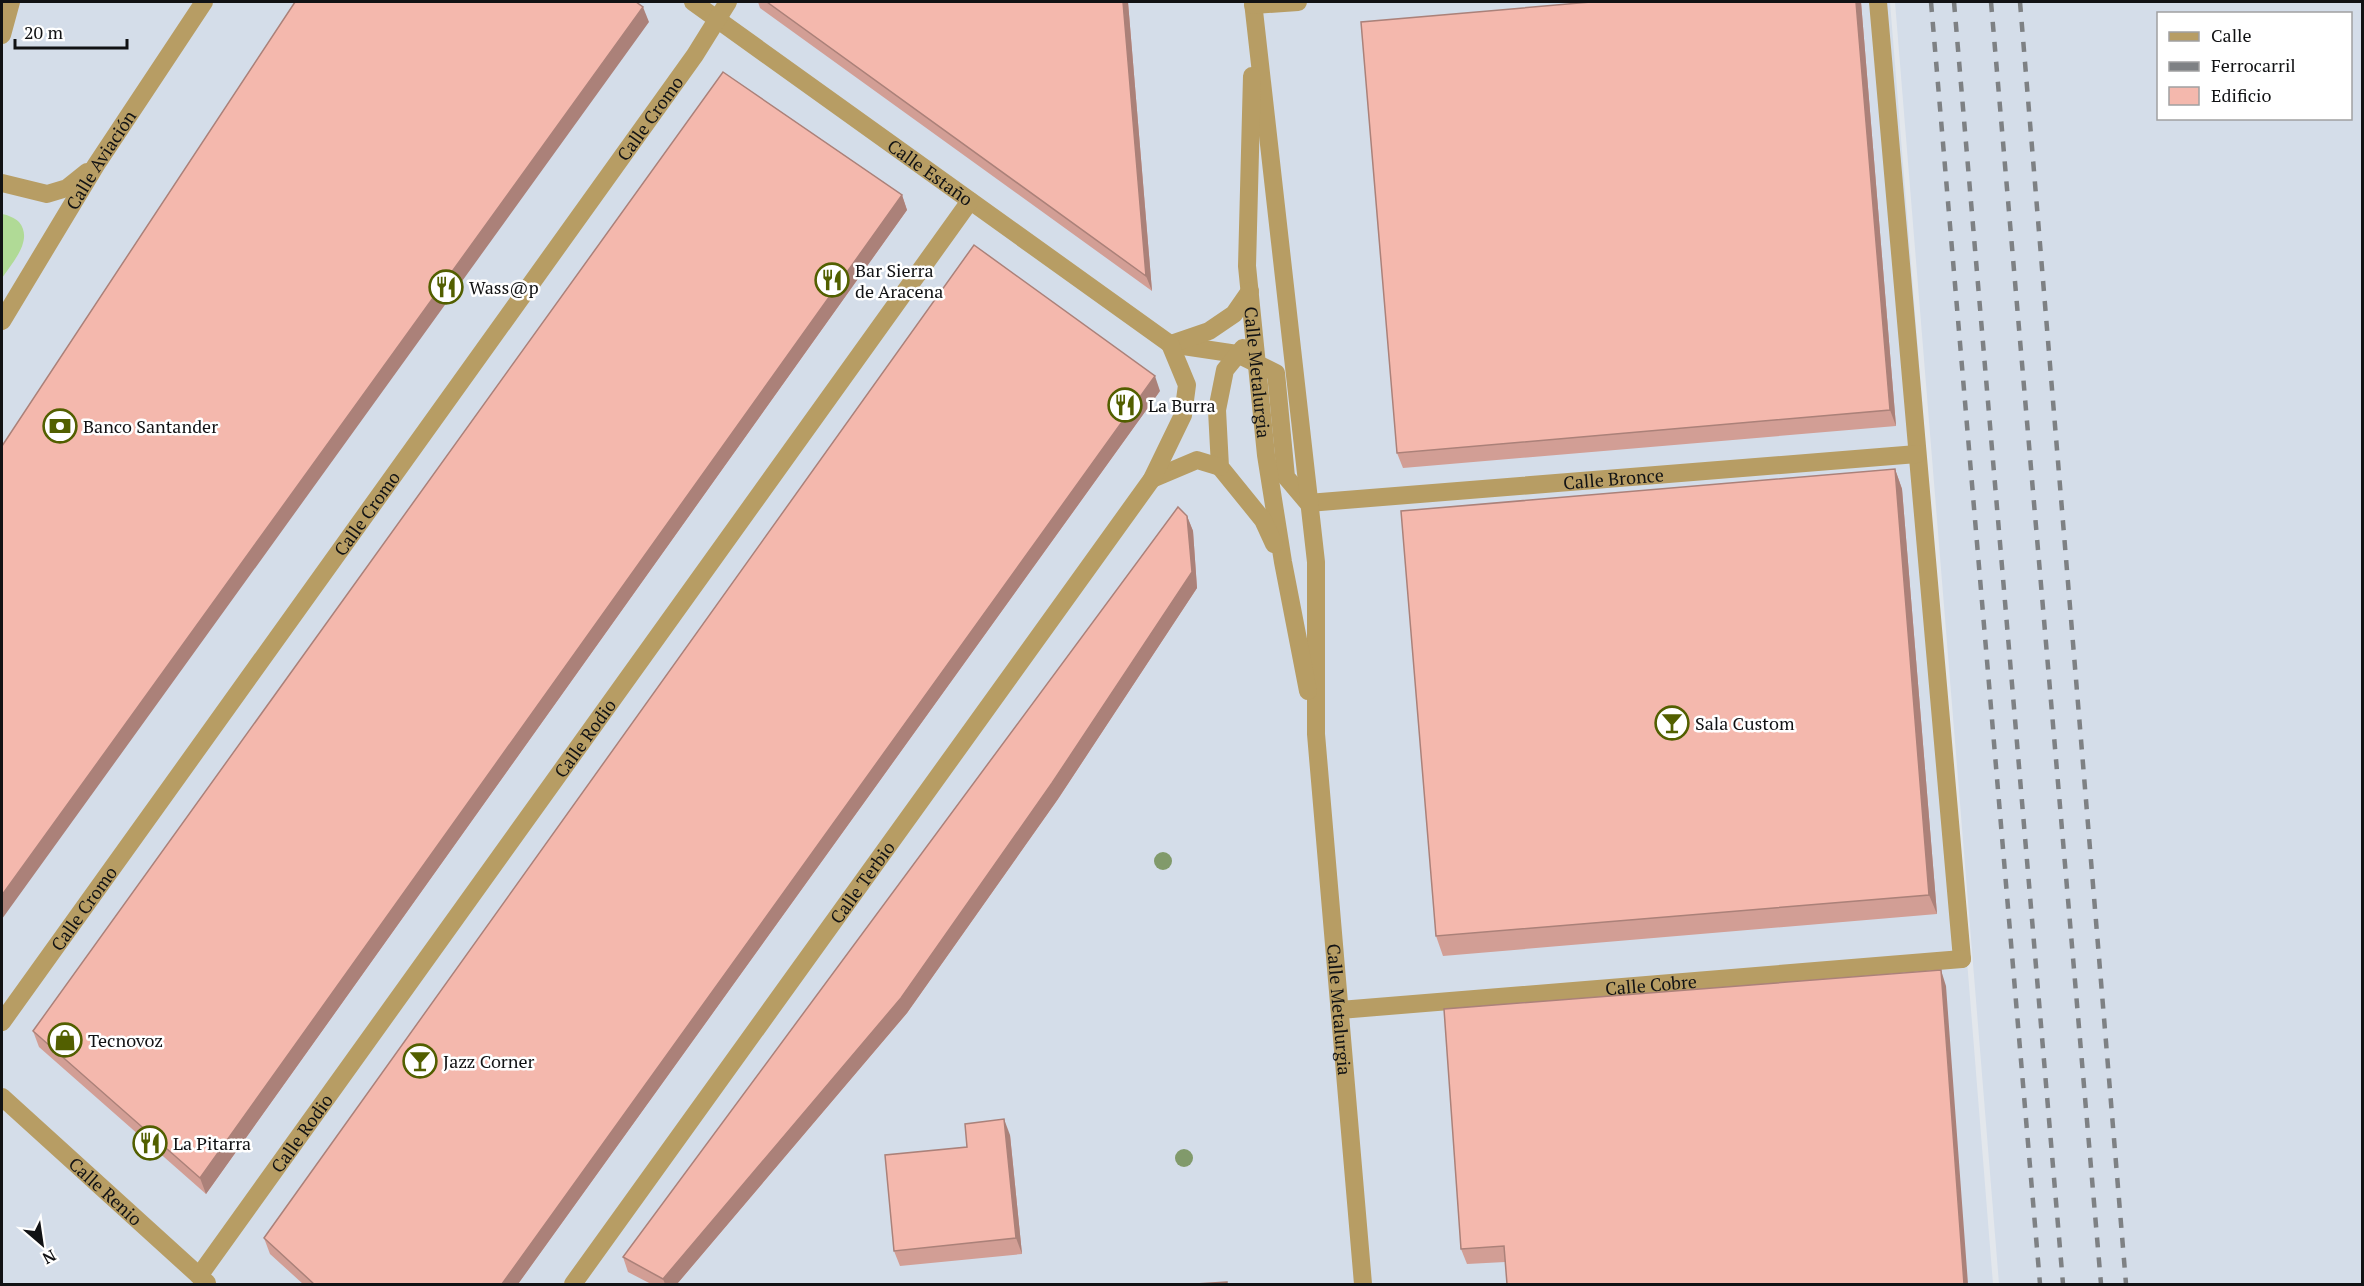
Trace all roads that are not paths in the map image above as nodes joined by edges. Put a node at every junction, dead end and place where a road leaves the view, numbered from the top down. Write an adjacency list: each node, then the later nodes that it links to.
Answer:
1 (11, 2): 9 (street)
2 (204, 2): 10 (street, Calle Aviación)
3 (693, 2): 8 (street, Calle Estaño)
4 (728, 2): 8 (street, Calle Cromo)
5 (1298, 2): 7 (street)
6 (1878, 2): 19 (street)
7 (1253, 3): 13 (street, Calle Metalurgia); 22 (street, Calle Metalurgia)
8 (716, 19): 12 (street, Calle Estaño); 26 (street, Calle Cromo)
9 (2, 35)
10 (96, 165): 11 (street); 14 (street, Calle Aviación)
11 (2, 183)
12 (970, 201): 16 (street, Calle Estaño); 28 (street, Calle Rodio)
13 (1250, 291): 15 (street, Calle Metalurgia); 16 (street)
14 (2, 321)
15 (1255, 336): 17 (street); 18 (street, Calle Metalurgia)
16 (1170, 344): 17 (street); 21 (street, Calle Terbio)
17 (1237, 354): 18 (street); 20 (street)
18 (1258, 364): 22 (street); 23 (street, Calle Metalurgia)
19 (1917, 454): 22 (street, Calle Bronce); 25 (street, Calle Cobre)
20 (1221, 467): 21 (street); 23 (street)
21 (1152, 479): 29 (street, Calle Terbio)
22 (1308, 503): 24 (street, Calle Metalurgia)
23 (1283, 562): 24 (street, Calle Metalurgia)
24 (1316, 734): 25 (street, Calle Metalurgia)
25 (1340, 1010): 30 (street, Calle Metalurgia)
26 (2, 1022)
27 (2, 1096): 28 (street, Calle Renio)
28 (204, 1280)
29 (573, 1284)
30 (1363, 1284)

